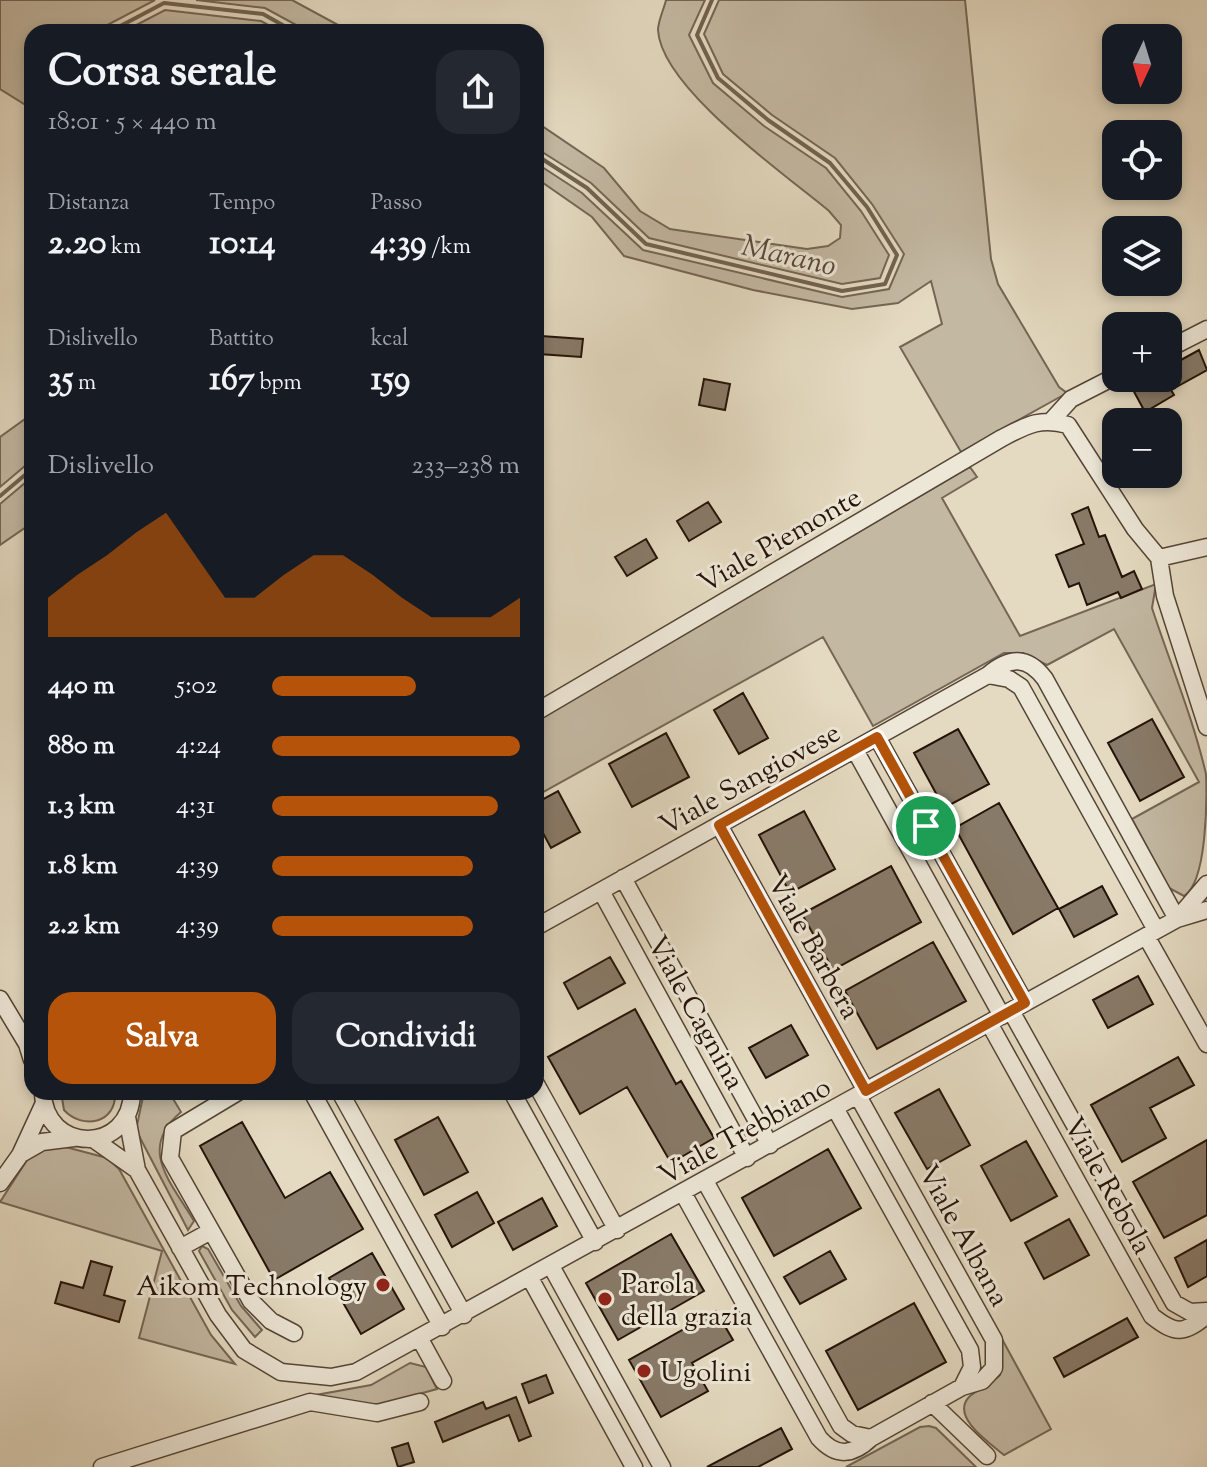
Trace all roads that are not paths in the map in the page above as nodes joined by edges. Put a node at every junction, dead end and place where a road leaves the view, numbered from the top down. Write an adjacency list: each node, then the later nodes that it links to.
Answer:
1 (1207, 329): 2 (street)
2 (1182, 342)
3 (1102, 383): 4 (street)
4 (1052, 420): 6 (street); 8 (street, Viale Piemonte)
5 (1207, 547): 6 (street)
6 (1159, 558): 9 (street)
7 (988, 675): 10 (street, Viale Sangiovese); 17 (street, Viale Sangiovese); 19 (street)
8 (544, 707)
9 (1207, 727)
10 (877, 737): 11 (street, Viale Sangiovese); 21 (street)
11 (855, 750): 12 (street, Viale Sangiovese); 21 (street)
12 (719, 825): 13 (street, Viale Sangiovese); 24 (street, Viale Barbera)
13 (623, 878): 15 (street, Viale Sangiovese); 37 (street, Viale Cagnina)
14 (1207, 884): 17 (street, Viale Trebbiano)
15 (601, 891): 18 (street, Viale Sangiovese); 39 (street, Viale Cagnina)
16 (1207, 910): 17 (street, Viale Trebbiano)
17 (1177, 919): 19 (street, Viale Trebbiano)
18 (544, 923)
19 (1151, 933): 21 (street, Viale Trebbiano); 23 (street)
20 (0, 999): 22 (street)
21 (1007, 1013): 24 (street, Viale Trebbiano); 50 (street, Viale Rebola); 50 (street, Viale Rebola)
22 (24, 1040)
23 (1207, 1044)
24 (862, 1094): 33 (street, Viale Trebbiano); 56 (street, Viale Albana)
25 (544, 1098): 44 (street)
26 (42, 1100): 38 (street)
27 (44, 1100): 35 (street)
28 (130, 1100): 34 (street)
29 (224, 1100): 45 (street)
30 (316, 1100): 52 (street)
31 (344, 1100): 51 (street)
32 (516, 1100): 46 (street)
33 (835, 1108): 37 (street, Viale Trebbiano); 56 (street, Viale Albana)
34 (127, 1117): 36 (street); 40 (street, Viale Trebbiano)
35 (75, 1138): 36 (street); 38 (street)
36 (93, 1139): 40 (street, Viale Trebbiano)
37 (770, 1145): 39 (street, Viale Trebbiano)
38 (20, 1155): 42 (street)
39 (747, 1158): 41 (street, Viale Trebbiano)
40 (137, 1170): 47 (street, Viale Trebbiano)
41 (705, 1181): 43 (street, Viale Trebbiano); 59 (street)
42 (0, 1183)
43 (683, 1193): 44 (street, Viale Trebbiano); 59 (street, Viale Albana)
44 (617, 1230): 46 (street, Viale Trebbiano)
45 (211, 1231): 47 (street); 53 (street)
46 (595, 1242): 48 (street, Viale Trebbiano)
47 (180, 1248): 54 (street, Viale Trebbiano)
48 (551, 1266): 49 (street, Viale Trebbiano); 63 (street)
49 (530, 1278): 51 (street, Viale Trebbiano); 62 (street)
50 (1207, 1313)
51 (464, 1315): 52 (street, Viale Trebbiano)
52 (442, 1327): 54 (street, Viale Trebbiano)
53 (294, 1333)
54 (420, 1339): 55 (street)
55 (443, 1381)
56 (962, 1387): 58 (street, Viale Albana)
57 (420, 1402): 61 (street)
58 (932, 1403): 59 (street, Viale Albana); 60 (street)
59 (871, 1438)
60 (987, 1456)
61 (102, 1467)
62 (634, 1467)
63 (662, 1467)

